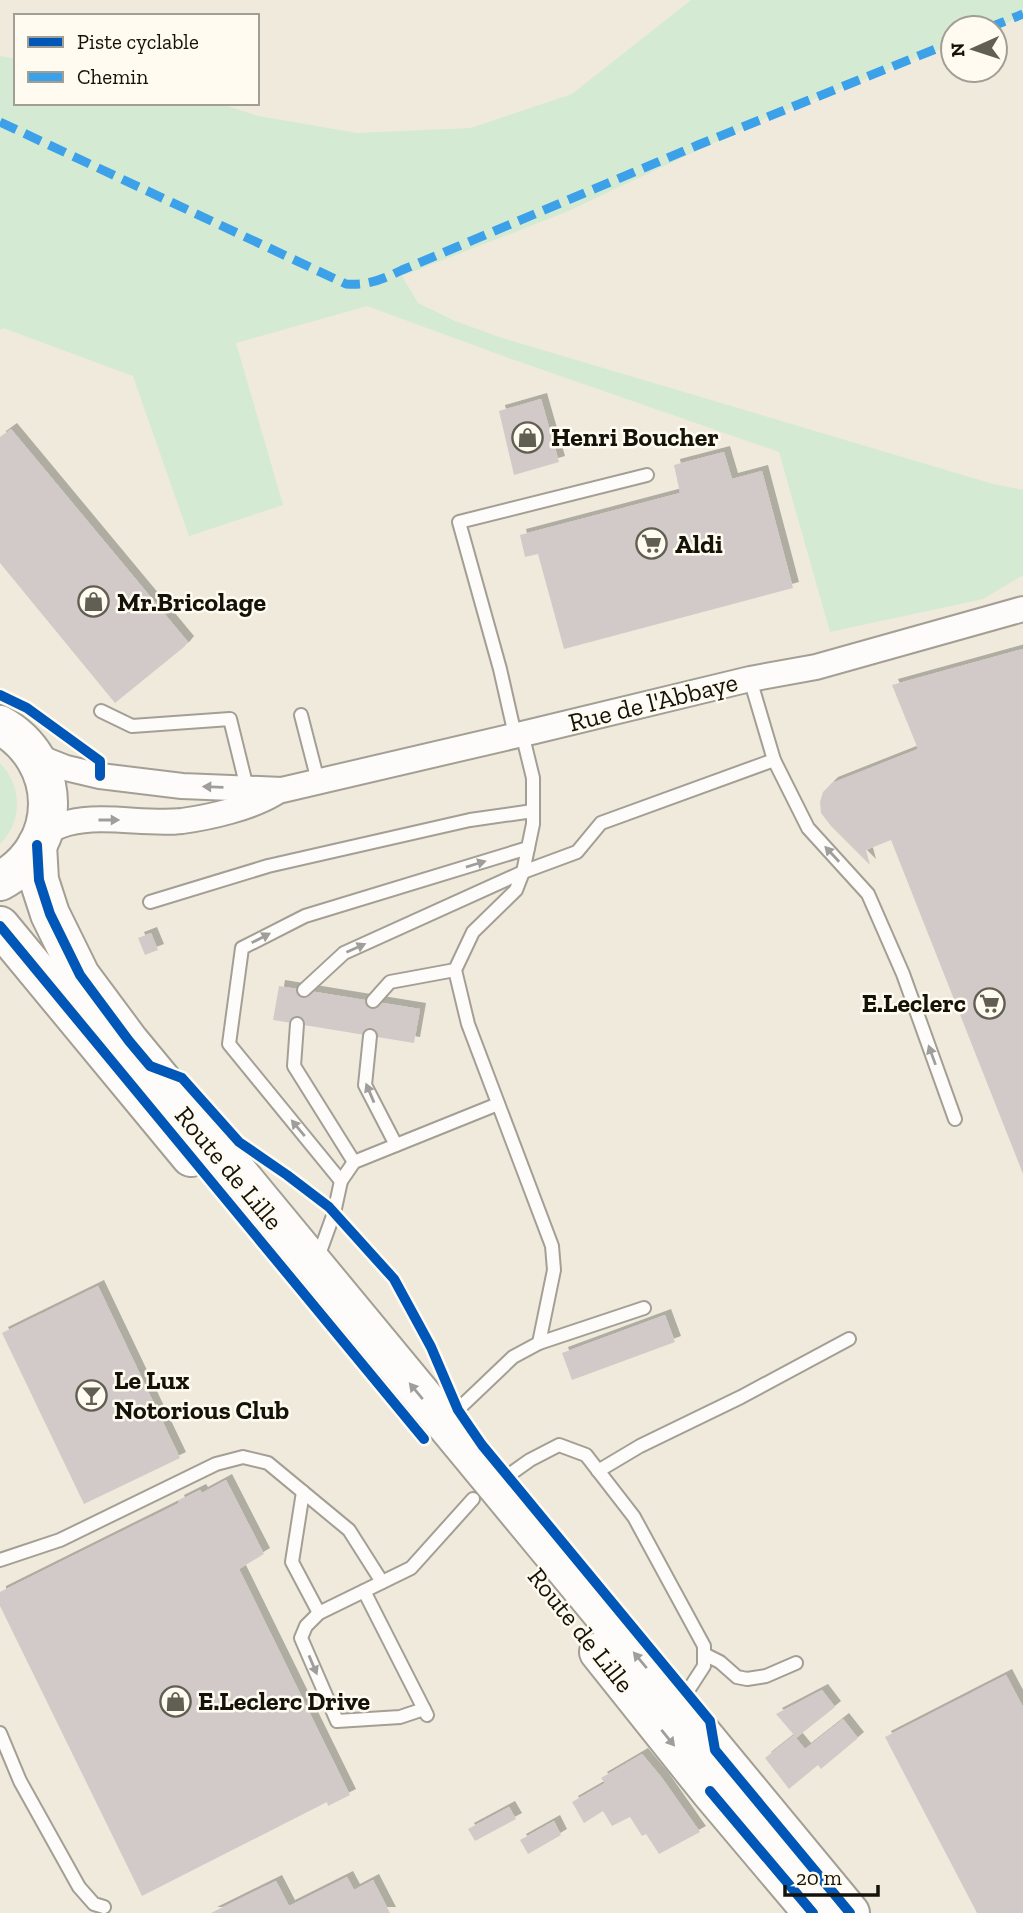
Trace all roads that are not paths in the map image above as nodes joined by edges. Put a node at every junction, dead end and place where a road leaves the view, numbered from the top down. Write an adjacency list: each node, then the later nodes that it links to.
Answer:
1 (647, 475): 7 (lane)
2 (1023, 609): 3 (street, Rue de l'Abbaye)
3 (750, 679): 7 (street, Rue de l'Abbaye); 9 (lane)
4 (102, 710): 11 (lane)
5 (302, 715): 10 (lane)
6 (0, 725): 8 (main road)
7 (519, 734): 10 (street, Rue de l'Abbaye); 13 (lane)
8 (33, 755): 11 (street, Rue de l'Abbaye, one-way to 8); 14 (main road, Route de Lille)
9 (774, 760): 16 (lane); 26 (lane, one-way to 9)
10 (318, 781): 12 (street, Rue de l'Abbaye)
11 (247, 788): 12 (street, Rue de l'Abbaye)
12 (282, 790): 14 (street, Rue de l'Abbaye, one-way to 12)
13 (533, 811): 15 (lane); 18 (lane)
14 (40, 839): 17 (main road); 30 (main road, Route de Lille)
15 (528, 848): 16 (lane); 29 (lane, one-way to 15)
16 (523, 872): 20 (lane); 21 (lane, one-way to 16)
17 (0, 881)
18 (150, 902)
19 (0, 926): 37 (main road, Route de Lille)
20 (455, 970): 22 (lane); 25 (lane)
21 (303, 990)
22 (373, 1001)
23 (297, 1024): 28 (lane)
24 (370, 1036): 27 (lane, one-way to 24)
25 (498, 1104): 27 (lane); 33 (lane)
26 (955, 1119)
27 (396, 1145): 28 (lane)
28 (354, 1162): 29 (lane)
29 (341, 1181): 30 (lane)
30 (314, 1267): 34 (main road, Route de Lille, one-way to 30)
31 (645, 1308): 33 (lane)
32 (849, 1339): 35 (lane)
33 (539, 1343): 34 (lane)
34 (444, 1424): 37 (main road, Route de Lille)
35 (598, 1471): 37 (lane); 42 (lane)
36 (303, 1492): 38 (lane); 39 (lane); 41 (lane)
37 (484, 1492): 39 (lane); 44 (main road, Route de Lille, one-way to 37); 47 (main road, Route de Lille, one-way to 47)
38 (0, 1560)
39 (382, 1582): 40 (lane)
40 (364, 1591): 41 (lane); 41 (lane, one-way to 40)
41 (319, 1613)
42 (704, 1654): 43 (lane); 44 (lane)
43 (796, 1663)
44 (678, 1706): 48 (main road, Route de Lille)
45 (0, 1733): 46 (lane)
46 (104, 1907)
47 (813, 1913)
48 (850, 1913)

